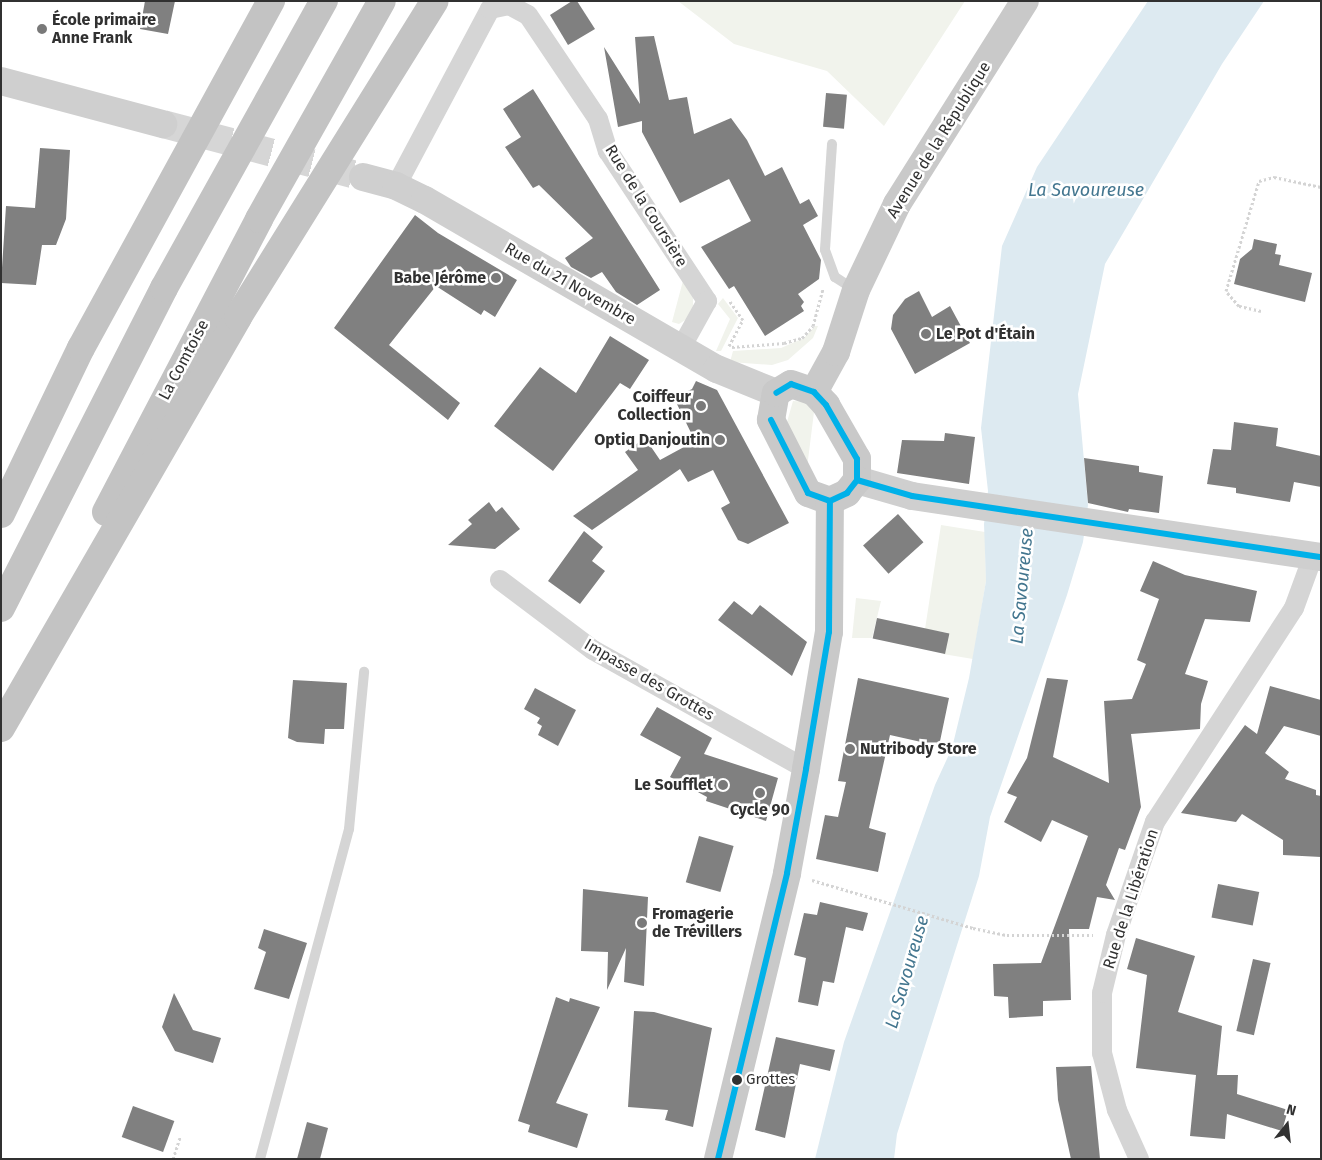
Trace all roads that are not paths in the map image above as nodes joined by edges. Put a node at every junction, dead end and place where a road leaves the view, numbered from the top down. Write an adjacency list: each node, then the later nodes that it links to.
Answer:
1 (271, 1): 17 (highway)
2 (324, 1): 20 (highway)
3 (382, 1): 22 (highway, La Comtoise)
4 (435, 1): 22 (highway)
5 (1025, 1): 11 (main road, Avenue de la République)
6 (1, 82): 7 (street)
7 (163, 124)
8 (832, 144): 11 (lane)
9 (363, 177): 10 (street, Rue du 21 Novembre)
10 (396, 186): 12 (street, Rue du 21 Novembre); 12 (street, Rue de la Coursière)
11 (856, 290): 13 (main road, Avenue de la République)
12 (681, 348): 14 (street, Rue du 21 Novembre)
13 (814, 392): 14 (main road); 15 (main road)
14 (776, 393): 16 (main road)
15 (857, 480): 16 (main road); 18 (street)
16 (830, 501): 23 (main road)
17 (1, 514)
18 (1317, 556): 26 (street, Rue de la Libération)
19 (500, 580): 23 (street, Impasse des Grottes)
20 (1, 608)
21 (364, 672): 24 (lane)
22 (1, 727)
23 (806, 769): 25 (main road)
24 (260, 1159)
25 (718, 1159)
26 (1139, 1159)

